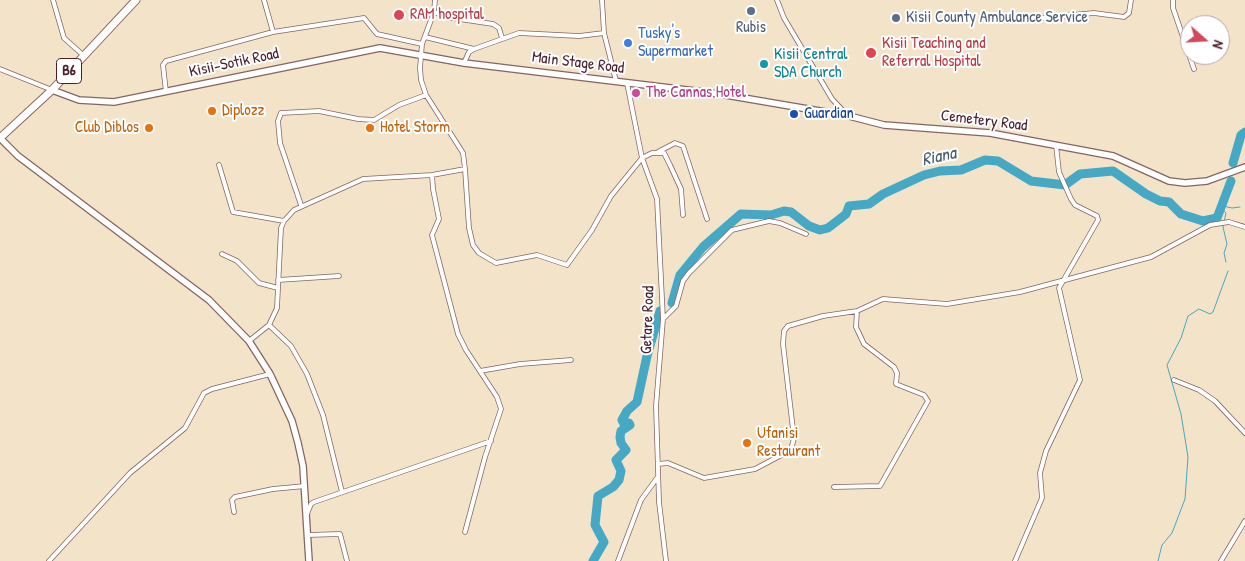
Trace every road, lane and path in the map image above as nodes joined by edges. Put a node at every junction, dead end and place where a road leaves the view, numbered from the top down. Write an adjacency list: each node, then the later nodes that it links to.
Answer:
1 (53, 0): 18 (street)
2 (136, 0): 18 (highway, B6)
3 (264, 0): 11 (street)
4 (435, 0): 9 (street)
5 (602, 0): 12 (street)
6 (777, 0): 27 (street)
7 (1131, 0): 10 (street)
8 (1173, 0): 21 (street)
9 (434, 12): 13 (street); 14 (street)
10 (1008, 20)
11 (273, 32): 15 (street); 25 (street)
12 (604, 33): 14 (street); 22 (street)
13 (425, 37): 15 (street); 16 (street)
14 (502, 38): 16 (street)
15 (422, 44): 17 (street)
16 (474, 48): 19 (street)
17 (422, 54): 19 (street, Main Stage Road); 25 (street, Kisii-Sotik Road); 26 (street)
18 (84, 55): 24 (highway, B6)
19 (464, 63): 22 (street, Main Stage Road)
20 (0, 69): 24 (street)
21 (1194, 69)
22 (616, 81): 23 (street, Main Stage Road)
23 (626, 83): 27 (street, Main Stage Road); 31 (street, Getare Road)
24 (52, 90): 25 (street, Kisii-Sotik Road); 28 (highway, B6)
25 (166, 92)
26 (426, 95): 34 (street); 36 (street)
27 (849, 116): 29 (street, Cemetery Road)
28 (0, 138): 50 (street)
29 (1056, 145): 33 (street, Cemetery Road); 45 (street)
30 (658, 152): 31 (street); 37 (street); 38 (street)
31 (642, 158): 34 (street); 48 (street, Getare Road)
32 (219, 165): 39 (street)
33 (1245, 168)
34 (465, 169): 35 (street)
35 (432, 175): 36 (street); 52 (street)
36 (301, 205): 39 (street)
37 (683, 215)
38 (707, 219)
39 (284, 220): 44 (street)
40 (1245, 227): 45 (street)
41 (806, 234): 48 (street)
42 (222, 254): 46 (street)
43 (339, 276): 44 (street)
44 (278, 280): 46 (street)
45 (1060, 282): 47 (street); 72 (street)
46 (278, 288): 49 (street)
47 (856, 311): 57 (street); 60 (street)
48 (663, 319): 57 (street, Getare Road)
49 (269, 325): 50 (street); 61 (street)
50 (249, 341): 53 (street)
51 (571, 360): 52 (street)
52 (480, 371): 56 (street)
53 (270, 374): 59 (street); 67 (street)
54 (1174, 380): 55 (street)
55 (1245, 433)
56 (491, 441): 61 (street); 65 (street)
57 (658, 464): 58 (street, Getare Road)
58 (658, 478): 70 (street); 71 (street, Getare Road)
59 (305, 486): 62 (street); 63 (street)
60 (834, 487)
61 (342, 492): 63 (street)
62 (234, 512)
63 (307, 514): 66 (street)
64 (1245, 520): 73 (street)
65 (465, 532)
66 (308, 535): 68 (street); 69 (street)
67 (48, 561)
68 (309, 561)
69 (347, 561)
70 (618, 561)
71 (666, 561)
72 (1015, 561)
73 (1221, 561)

